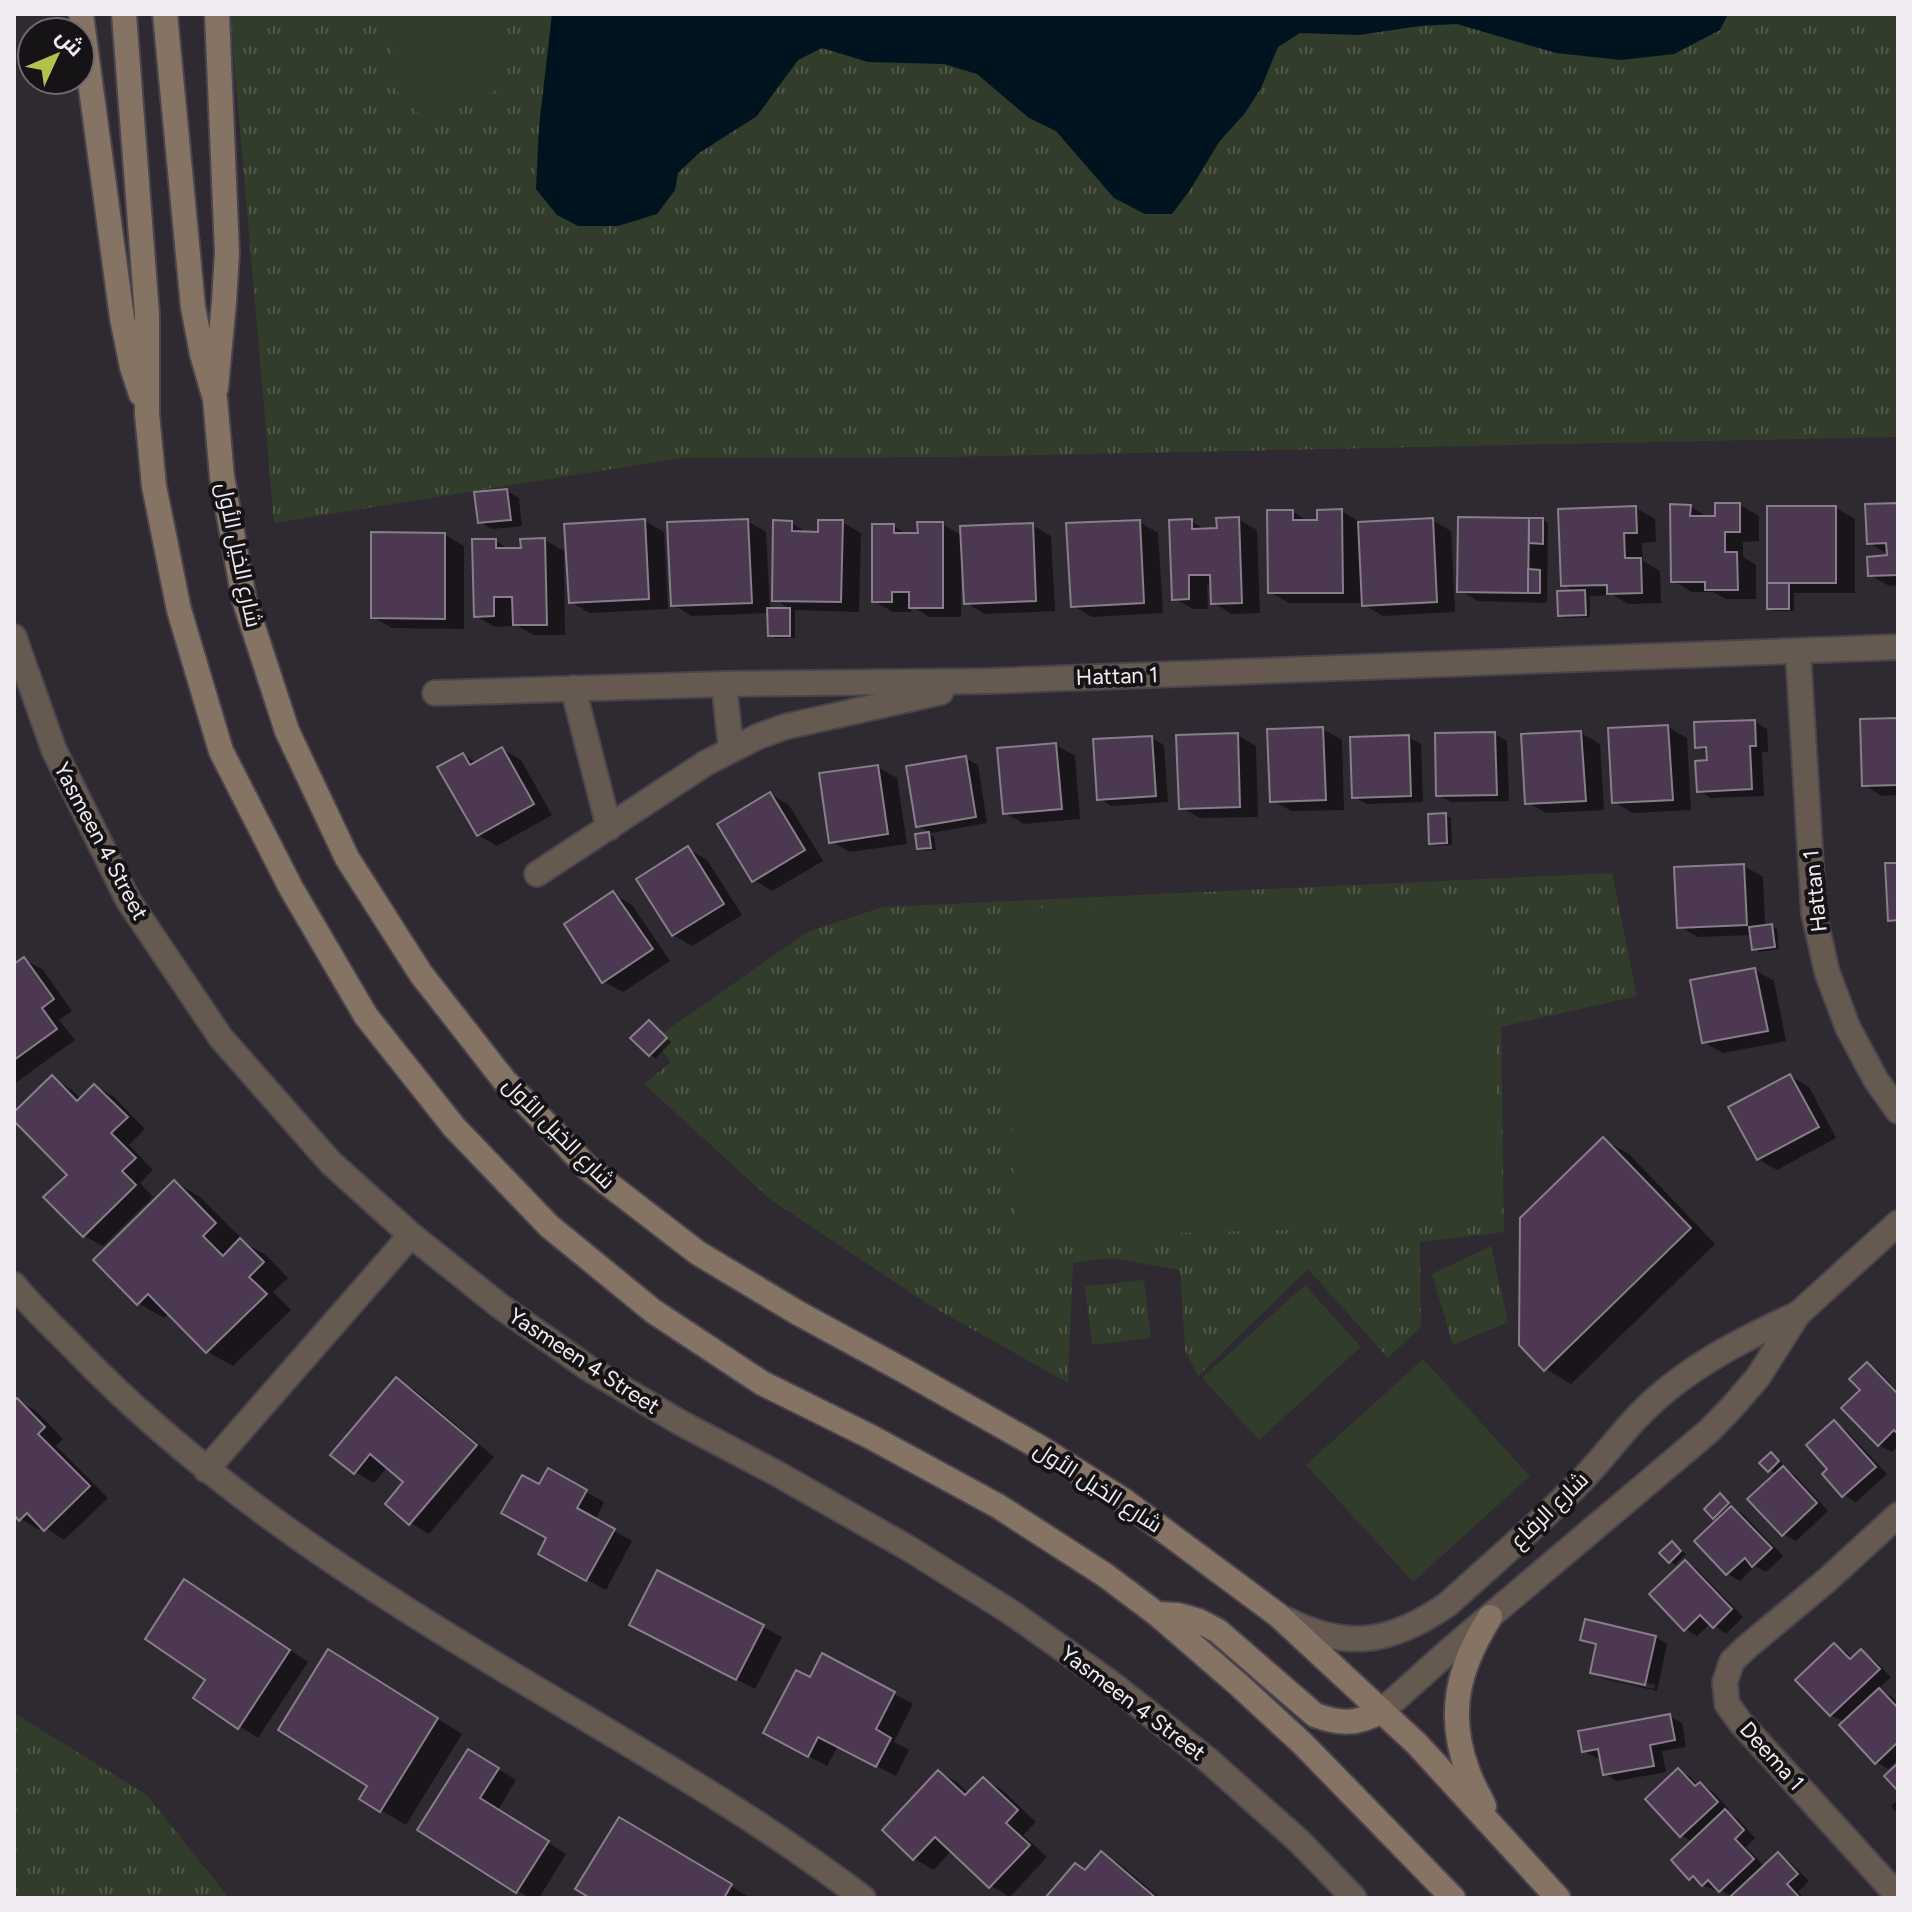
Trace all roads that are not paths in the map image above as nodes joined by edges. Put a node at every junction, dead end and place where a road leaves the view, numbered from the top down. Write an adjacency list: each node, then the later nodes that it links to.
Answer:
1 (81, 14): 6 (main road)
2 (124, 14): 6 (main road)
3 (165, 14): 5 (main road, شارع الخيل الأول)
4 (217, 14): 5 (main road)
5 (215, 399): 25 (main road, شارع الخيل الأول)
6 (147, 414): 24 (main road)
7 (14, 637): 19 (street, Yasmeen 4 Street)
8 (1898, 647): 9 (street, Hattan 1)
9 (1798, 652): 10 (street, Hattan 1); 17 (street, Hattan 1)
10 (990, 681): 11 (street, Hattan 1); 14 (street)
11 (724, 684): 12 (street, Hattan 1); 14 (street)
12 (573, 688): 13 (street, Hattan 1); 15 (street)
13 (435, 693)
14 (731, 749): 15 (street)
15 (609, 828): 16 (street)
16 (537, 874)
17 (1898, 1111)
18 (1898, 1223): 21 (street, شارع الرفاع)
19 (411, 1235): 22 (street); 31 (street, Yasmeen 4 Street)
20 (14, 1285): 22 (street)
21 (1798, 1314): 25 (street, شارع الرفاع); 26 (street, شارع الرفاع)
22 (206, 1470): 30 (street)
23 (1898, 1515): 29 (street, Deema 1)
24 (1157, 1614): 27 (main road); 32 (main road)
25 (1278, 1615): 27 (main road, شارع الخيل الأول)
26 (1490, 1617): 27 (street, شارع الرفاع); 28 (main road)
27 (1382, 1711): 28 (main road, شارع الخيل الأول)
28 (1492, 1827): 33 (main road, شارع الخيل الأول)
29 (1898, 1896)
30 (863, 1898)
31 (1354, 1898)
32 (1453, 1898)
33 (1558, 1898)

